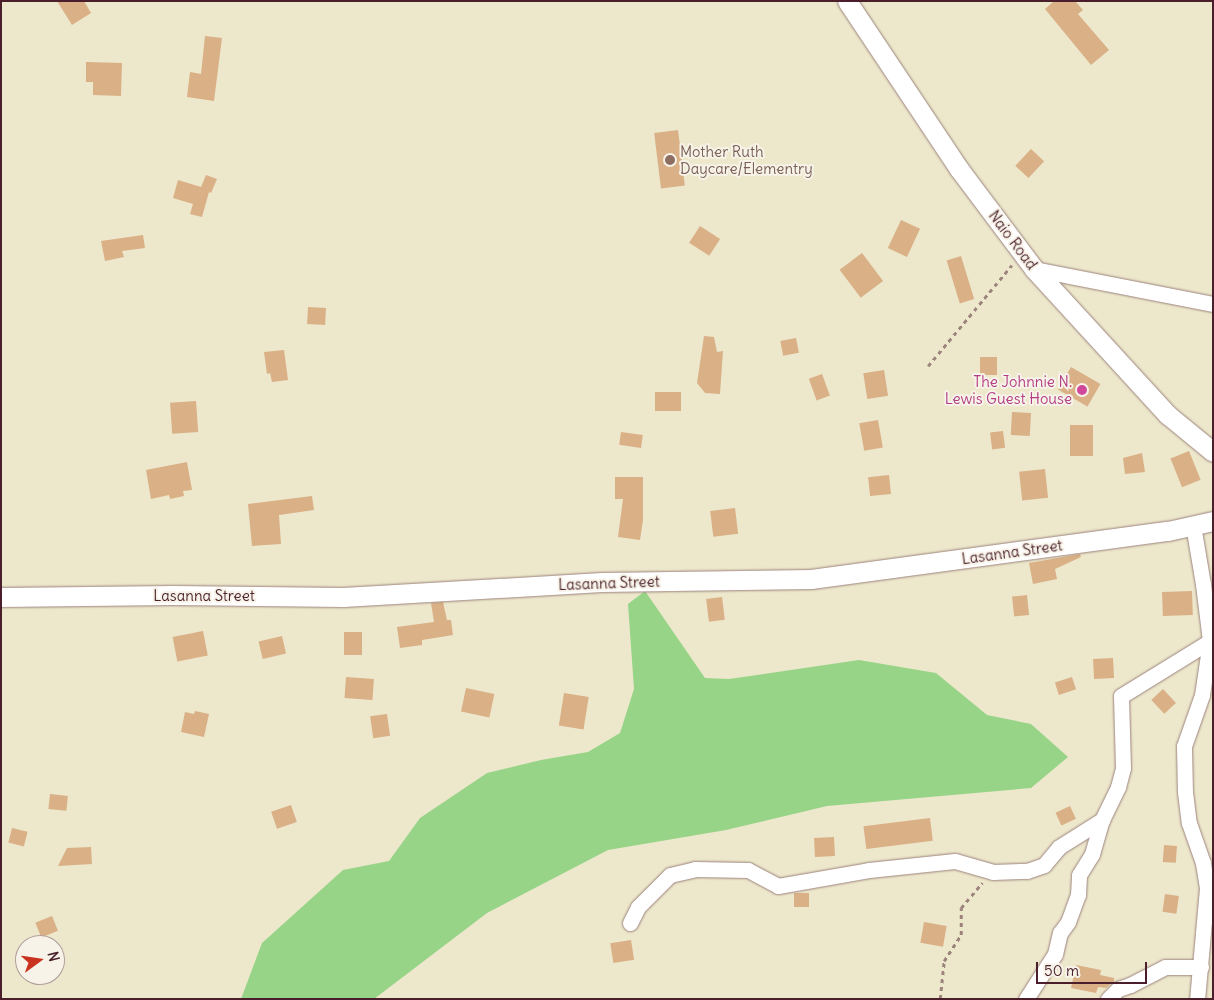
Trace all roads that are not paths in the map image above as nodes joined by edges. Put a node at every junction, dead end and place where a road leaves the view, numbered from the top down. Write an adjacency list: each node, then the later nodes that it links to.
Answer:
1 (847, 1): 2 (street, Naio Road)
2 (1034, 269): 3 (street); 4 (street, Naio Road)
3 (1213, 304)
4 (1213, 452)
5 (1213, 521): 6 (street, Lasanna Street)
6 (1193, 526): 7 (street, Lasanna Street); 8 (street)
7 (1, 597)
8 (1211, 644): 9 (street); 11 (street)
9 (1102, 820): 10 (street); 12 (street)
10 (630, 923)
11 (1201, 967): 13 (street); 14 (street)
12 (1026, 999)
13 (1108, 999)
14 (1197, 999)

